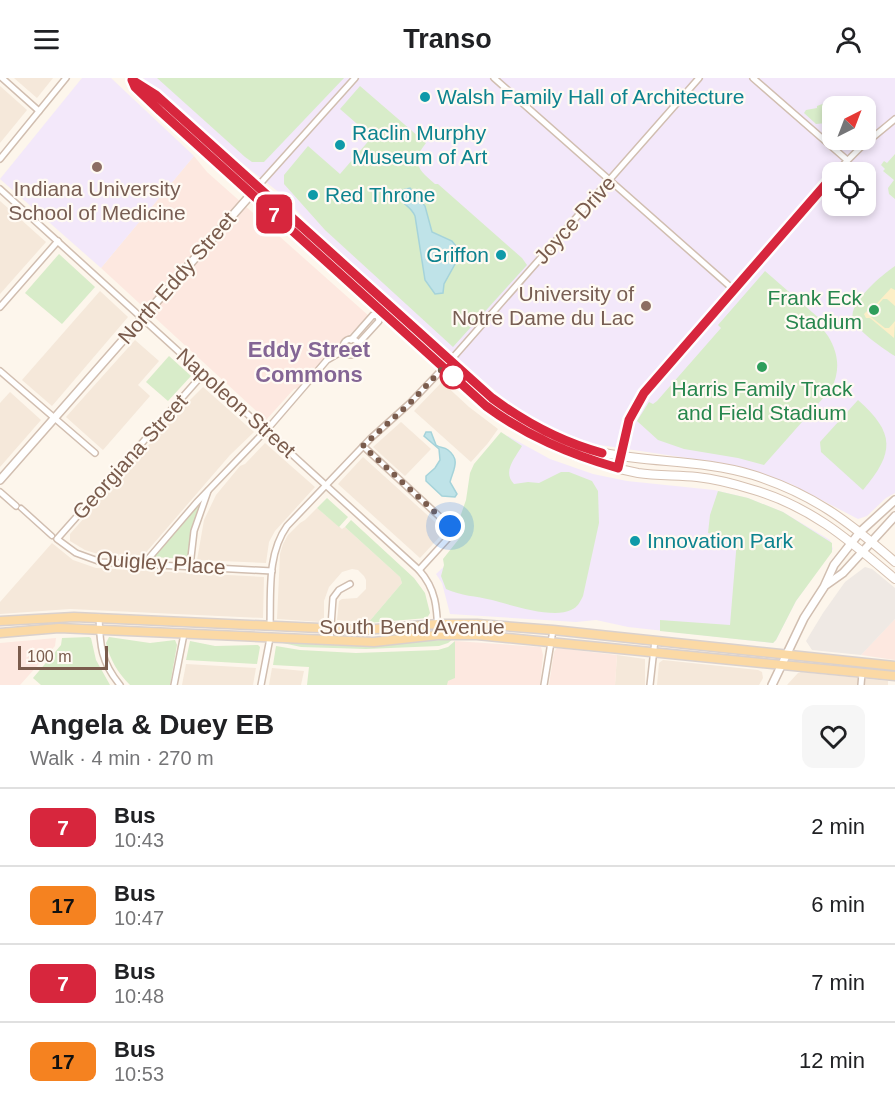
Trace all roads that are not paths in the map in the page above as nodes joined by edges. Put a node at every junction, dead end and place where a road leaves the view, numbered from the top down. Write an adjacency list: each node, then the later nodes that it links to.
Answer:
1 (2, 78): 8 (street)
2 (66, 78): 8 (street)
3 (355, 78): 13 (street, North Eddy Street)
4 (494, 78): 12 (street)
5 (699, 78): 12 (street, Joyce Drive)
6 (753, 78): 11 (street)
7 (131, 79): 13 (main road); 16 (main road)
8 (39, 111): 10 (street)
9 (895, 119): 11 (street)
10 (0, 159)
11 (847, 160)
12 (610, 180): 18 (street); 25 (street, Joyce Drive)
13 (258, 186): 16 (street, North Eddy Street); 25 (main road)
14 (0, 189): 17 (street, Napoleon Street)
15 (822, 189): 18 (street)
16 (251, 194): 20 (main road); 21 (street, North Eddy Street)
17 (58, 241): 19 (street); 21 (street, Napoleon Street)
18 (734, 290): 33 (street)
19 (0, 307)
20 (380, 314): 22 (street); 23 (street); 26 (main road)
21 (142, 318): 28 (street, Napoleon Street); 29 (street, North Eddy Street)
22 (351, 340): 23 (street); 24 (street)
23 (358, 344): 24 (street)
24 (344, 350): 30 (street)
25 (450, 361): 26 (street, Joyce Drive); 33 (main road)
26 (443, 368): 31 (street, Joyce Drive); 34 (main road)
27 (0, 371): 29 (street)
28 (203, 374): 30 (street, Napoleon Street); 43 (street, Georgiana Street)
29 (54, 417): 32 (street); 35 (street, North Eddy Street)
30 (266, 431): 36 (street, Napoleon Street); 37 (street)
31 (363, 446): 36 (street, Joyce Drive); 50 (street)
32 (95, 453)
33 (620, 456): 34 (street); 42 (main road)
34 (618, 468): 45 (main road)
35 (0, 480)
36 (327, 486): 50 (street, Napoleon Street); 51 (street, Joyce Drive)
37 (208, 491): 48 (street); 49 (street)
38 (0, 492): 40 (street)
39 (895, 500): 42 (street)
40 (18, 507): 43 (street)
41 (895, 516): 44 (street)
42 (860, 532): 44 (main road); 45 (street)
43 (55, 538): 48 (street, Quigley Place)
44 (871, 541): 46 (street); 47 (main road)
45 (851, 542): 46 (main road); 54 (street)
46 (862, 551): 52 (main road); 54 (street)
47 (895, 562)
48 (146, 565): 49 (street, Quigley Place)
49 (190, 566): 51 (street, Quigley Place)
50 (419, 570): 57 (street, Napoleon Street)
51 (272, 571): 58 (street, Joyce Drive)
52 (895, 579)
53 (350, 584): 60 (street)
54 (824, 587): 70 (street)
55 (99, 617): 56 (main road, South Bend Avenue); 58 (main road, South Bend Avenue); 59 (street)
56 (0, 621)
57 (438, 624): 60 (main road, South Bend Avenue); 61 (main road, South Bend Avenue); 64 (street, Napoleon Street)
58 (270, 626): 60 (main road, South Bend Avenue)
59 (100, 629): 62 (main road, South Bend Avenue); 63 (main road, South Bend Avenue); 75 (street)
60 (331, 629): 66 (street)
61 (554, 630): 67 (main road, South Bend Avenue); 68 (street)
62 (0, 633)
63 (184, 634): 65 (main road, South Bend Avenue); 76 (street)
64 (438, 635): 66 (main road, South Bend Avenue); 68 (main road, South Bend Avenue)
65 (270, 638): 66 (main road, South Bend Avenue); 77 (street)
66 (330, 640)
67 (655, 640): 69 (street); 70 (main road, South Bend Avenue)
68 (552, 642): 69 (main road, South Bend Avenue); 78 (street)
69 (654, 652): 71 (main road, South Bend Avenue); 79 (street)
70 (787, 654): 71 (street); 72 (main road, South Bend Avenue)
71 (783, 665): 73 (main road, South Bend Avenue); 80 (street)
72 (895, 666)
73 (862, 673): 74 (main road, South Bend Avenue); 81 (street)
74 (895, 676)
75 (120, 685)
76 (174, 685)
77 (261, 685)
78 (544, 685)
79 (650, 685)
80 (772, 685)
81 (861, 685)

